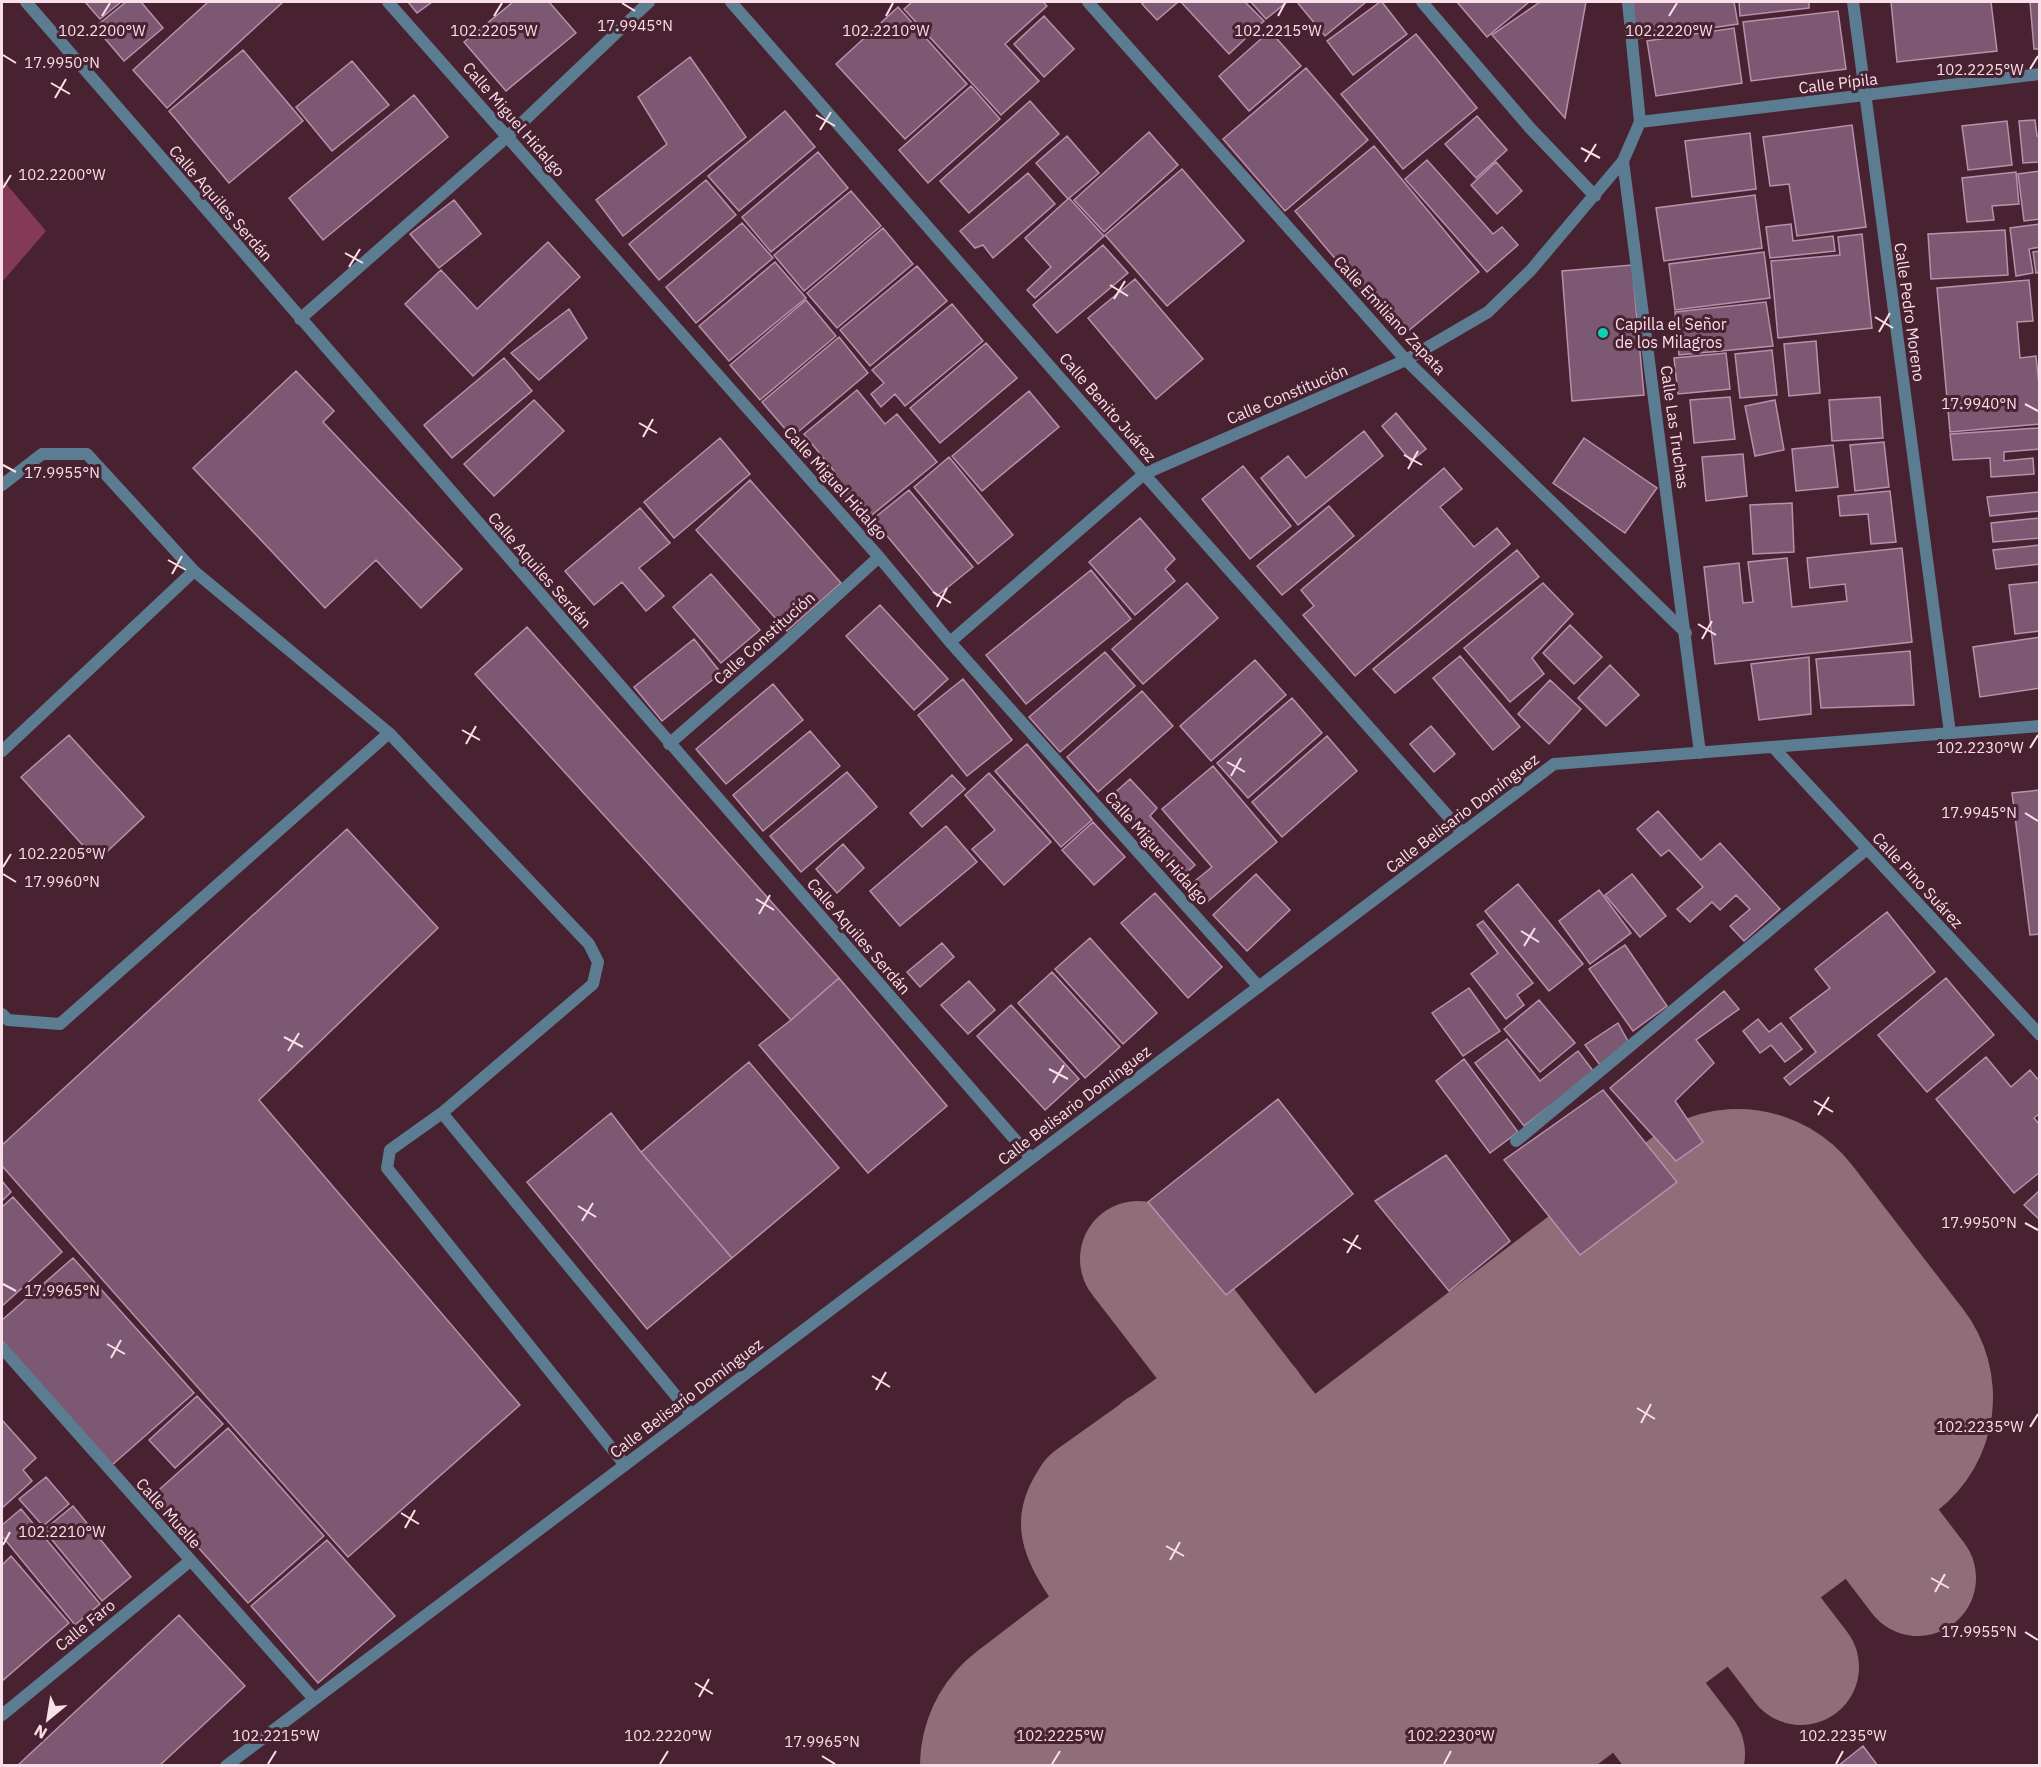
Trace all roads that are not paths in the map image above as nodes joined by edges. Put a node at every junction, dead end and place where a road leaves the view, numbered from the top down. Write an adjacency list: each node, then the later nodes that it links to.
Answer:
1 (26, 2): 15 (street, Calle Aquiles Serdán)
2 (388, 2): 12 (street, Calle Miguel Hidalgo)
3 (650, 2): 12 (street)
4 (730, 2): 17 (street, Calle Benito Juárez)
5 (1088, 2): 16 (street, Calle Emiliano Zapata)
6 (1422, 2): 14 (street)
7 (1628, 2): 11 (street)
8 (1853, 2): 10 (street, Calle Pedro Moreno)
9 (2040, 74): 10 (street, Calle Pípila)
10 (1864, 96): 11 (street, Calle Pípila); 25 (street, Calle Pedro Moreno)
11 (1640, 122): 13 (street)
12 (507, 137): 15 (street); 19 (street, Calle Miguel Hidalgo)
13 (1623, 161): 14 (street, Calle Constitución); 21 (street, Calle Las Truchas)
14 (1595, 196): 16 (street, Calle Constitución)
15 (300, 319): 26 (street, Calle Aquiles Serdán)
16 (1406, 360): 17 (street, Calle Constitución); 21 (street, Calle Emiliano Zapata)
17 (1144, 474): 22 (street, Calle Constitución); 30 (street, Calle Benito Juárez)
18 (2, 485): 20 (street)
19 (879, 557): 22 (street, Calle Miguel Hidalgo); 26 (street, Calle Constitución)
20 (194, 571): 24 (street); 28 (street)
21 (1686, 633): 29 (street, Calle Las Truchas)
22 (950, 642): 32 (street, Calle Miguel Hidalgo)
23 (2040, 726): 25 (street, Calle Belisario Domínguez)
24 (389, 733): 33 (street); 35 (street)
25 (1950, 733): 27 (street, Calle Belisario Domínguez)
26 (669, 744): 37 (street, Calle Aquiles Serdán)
27 (1773, 747): 29 (street, Calle Belisario Domínguez); 31 (street, Calle Pino Suárez)
28 (2, 751)
29 (1700, 753): 30 (street, Calle Belisario Domínguez)
30 (1463, 833): 32 (street, Calle Belisario Domínguez)
31 (1867, 849): 34 (street, Calle Pino Suárez); 36 (street)
32 (1259, 987): 37 (street, Calle Belisario Domínguez)
33 (2, 1014)
34 (2040, 1035)
35 (442, 1113): 39 (street); 40 (street)
36 (1516, 1141)
37 (1031, 1158): 39 (street, Calle Belisario Domínguez)
38 (2, 1348): 41 (street, Calle Muelle)
39 (691, 1414): 40 (street, Calle Belisario Domínguez)
40 (625, 1465): 42 (street, Calle Belisario Domínguez)
41 (190, 1561): 42 (street, Calle Muelle); 43 (street, Calle Faro)
42 (314, 1699): 44 (street, Calle Belisario Domínguez)
43 (2, 1715)
44 (226, 1766)

